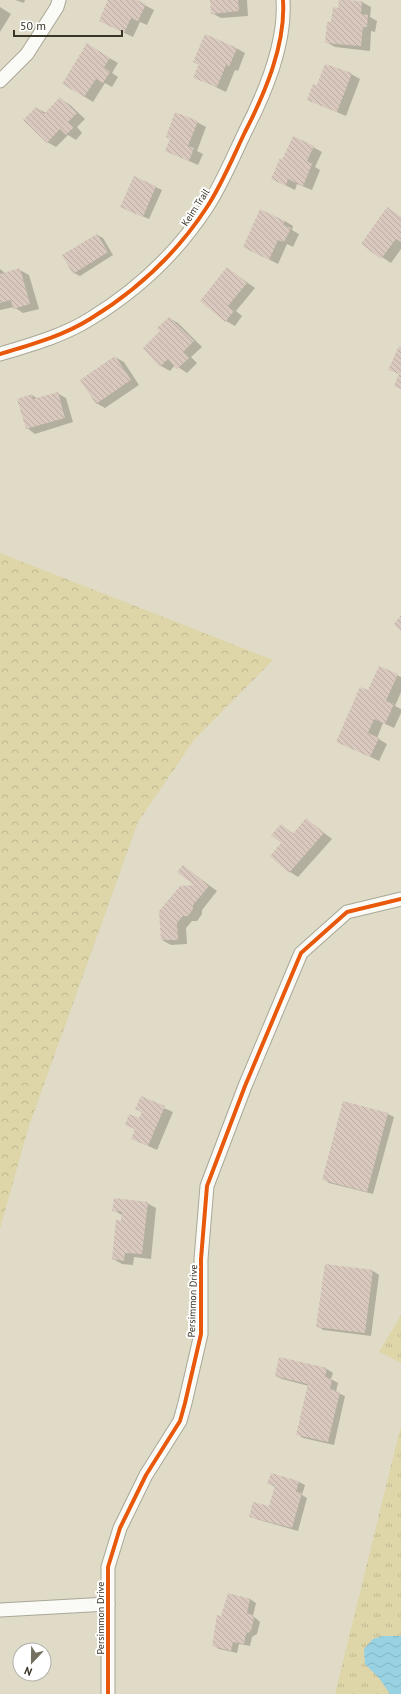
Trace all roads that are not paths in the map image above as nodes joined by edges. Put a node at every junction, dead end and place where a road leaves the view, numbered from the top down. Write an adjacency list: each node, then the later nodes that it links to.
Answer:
1 (59, 0): 3 (street)
2 (283, 0): 4 (street, Keim Trail)
3 (0, 81)
4 (0, 354)
5 (401, 899): 6 (street, Persimmon Drive)
6 (108, 1604): 7 (street); 8 (street, Persimmon Drive)
7 (0, 1610)
8 (108, 1694)

